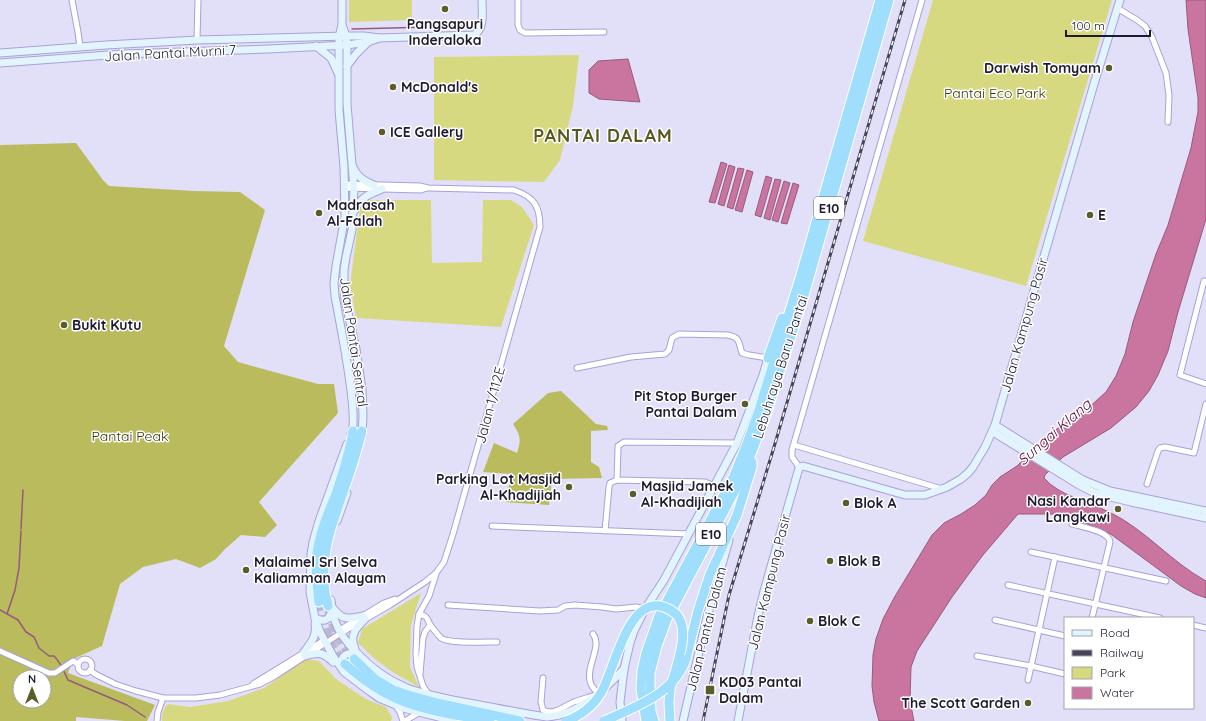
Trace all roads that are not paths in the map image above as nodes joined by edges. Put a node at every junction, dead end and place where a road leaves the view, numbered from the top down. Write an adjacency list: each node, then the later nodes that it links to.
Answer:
1 (72, 0): 18 (street)
2 (198, 0): 14 (street)
3 (342, 0): 12 (main road)
4 (482, 0): 13 (main road)
5 (518, 0): 11 (street)
6 (880, 0): 31 (highway, Lebuhraya Baru Pantai / E10)
7 (890, 0): 45 (highway, Lebuhraya Baru Pantai / E10)
8 (922, 0): 44 (street)
9 (1120, 0): 10 (main road, Jalan Kampung Pasir)
10 (1117, 8): 23 (street); 41 (main road, Jalan Kampung Pasir)
11 (604, 32)
12 (343, 36): 13 (main road, Jalan Pantai Murni 7); 14 (main road, Jalan Pantai Murni 7); 16 (main road)
13 (379, 38): 15 (main road)
14 (197, 40): 18 (main road, Jalan Pantai Murni 7)
15 (368, 42): 16 (main road, Jalan Pantai Murni 7); 21 (main road)
16 (343, 45): 17 (main road, Jalan Pantai Murni 7); 21 (main road, Jalan Pantai Sentral); 22 (main road, Jalan Pantai Sentral)
17 (316, 46): 20 (main road, Jalan Pantai Murni 7); 22 (main road)
18 (80, 47): 19 (main road, Jalan Pantai Murni 7)
19 (0, 53)
20 (0, 63)
21 (347, 66): 24 (main road, Jalan Pantai Sentral)
22 (339, 75): 26 (main road, Jalan Pantai Sentral)
23 (1168, 122)
24 (352, 163): 25 (main road); 27 (main road, Jalan Pantai Sentral)
25 (374, 185): 27 (street); 28 (street)
26 (344, 186): 27 (street); 33 (main road, Jalan Pantai Sentral)
27 (354, 186): 29 (street); 30 (main road, Jalan Pantai Sentral)
28 (428, 188): 29 (street); 62 (street, Jalan 1/112E)
29 (382, 189): 30 (main road)
30 (353, 214): 34 (main road, Jalan Pantai Sentral)
31 (800, 278): 37 (highway); 105 (highway, Lebuhraya Baru Pantai / E10)
32 (1204, 281): 39 (street)
33 (334, 283): 34 (main road); 36 (main road, Jalan Pantai Sentral)
34 (344, 283): 35 (main road, Jalan Pantai Sentral)
35 (356, 350): 36 (main road); 42 (main road, Jalan Pantai Sentral)
36 (345, 352): 42 (main road, Jalan Pantai Sentral)
37 (768, 358): 38 (street); 43 (main road)
38 (577, 368)
39 (1206, 384)
40 (1206, 404): 49 (street)
41 (994, 429): 48 (main road); 51 (main road, Jalan Kampung Pasir)
42 (357, 431): 66 (highway); 69 (highway); 75 (main road, Jalan Pantai Sentral)
43 (737, 442): 47 (street); 50 (main road)
44 (794, 445): 46 (street); 51 (street)
45 (753, 449): 53 (highway); 105 (highway, Lebuhraya Baru Pantai / E10)
46 (799, 467): 51 (main road, Jalan Kampung Pasir); 117 (main road, Jalan Kampung Pasir)
47 (617, 480): 50 (street); 57 (street)
48 (1081, 482): 52 (main road); 54 (main road)
49 (1147, 484)
50 (714, 486): 58 (main road)
51 (942, 489)
52 (1206, 511)
53 (737, 515): 112 (highway, bridge); 116 (main road, Jalan Pantai Dalam)
54 (1206, 518)
55 (1072, 524): 61 (street)
56 (492, 526): 57 (street)
57 (605, 531): 58 (street)
58 (689, 534): 70 (main road)
59 (1031, 552): 60 (street)
60 (1055, 557): 61 (street); 65 (street)
61 (1103, 568): 63 (street); 67 (street)
62 (436, 573): 71 (street); 72 (street, Jalan 1/112E)
63 (1166, 581)
64 (1008, 585): 65 (street)
65 (1047, 593): 67 (street); 80 (street)
66 (319, 602)
67 (1095, 604): 73 (street); 74 (street)
68 (448, 605): 70 (street)
69 (330, 607): 72 (main road); 75 (main road); 81 (main road)
70 (645, 609): 93 (main road)
71 (419, 614): 77 (street); 96 (street)
72 (364, 617): 81 (street, Jalan 1/112E); 89 (main road)
73 (1092, 617)
74 (1155, 617)
75 (315, 618): 84 (main road, Jalan Pantai Sentral); 87 (main road)
76 (995, 620): 80 (street)
77 (430, 625): 85 (street); 96 (street)
78 (1194, 625): 79 (street)
79 (1206, 628)
80 (1039, 630): 83 (street); 91 (street)
81 (340, 632): 84 (street, Jalan 1/112E); 89 (main road)
82 (593, 634): 99 (street)
83 (1064, 636)
84 (325, 641): 87 (street, Jalan 1/112E); 92 (main road, Jalan Pantai Sentral)
85 (497, 642)
86 (0, 651): 90 (street)
87 (305, 654): 92 (main road); 102 (street, Jalan 1/112E)
88 (977, 656): 91 (street)
89 (356, 657): 92 (main road); 101 (main road); 106 (highway)
90 (78, 664): 94 (street); 94 (street)
91 (1031, 666): 95 (street); 98 (street)
92 (344, 668): 103 (main road, Jalan Pantai Sentral); 106 (highway)
93 (624, 669): 99 (main road); 100 (main road)
94 (90, 670): 102 (street, Jalan 1/112E)
95 (1064, 674)
96 (419, 677): 101 (street)
97 (543, 678): 99 (street)
98 (1028, 680)
99 (600, 692): 100 (main road); 101 (main road)
100 (621, 692): 113 (main road)
101 (432, 696): 106 (highway)
102 (163, 698): 107 (street)
103 (393, 704): 104 (main road, Jalan Pantai Sentral); 108 (street)
104 (423, 713): 106 (highway); 108 (street); 109 (main road, Jalan Pantai Sentral)
105 (647, 715): 114 (highway, Lebuhraya Baru Pantai / E10)
106 (490, 719): 110 (highway)
107 (157, 721)
108 (404, 721)
109 (454, 721)
110 (520, 721)
111 (566, 721): 115 (highway, bridge)
112 (604, 721)
113 (622, 721)
114 (654, 721)
115 (670, 721)
116 (683, 721)
117 (738, 721)

